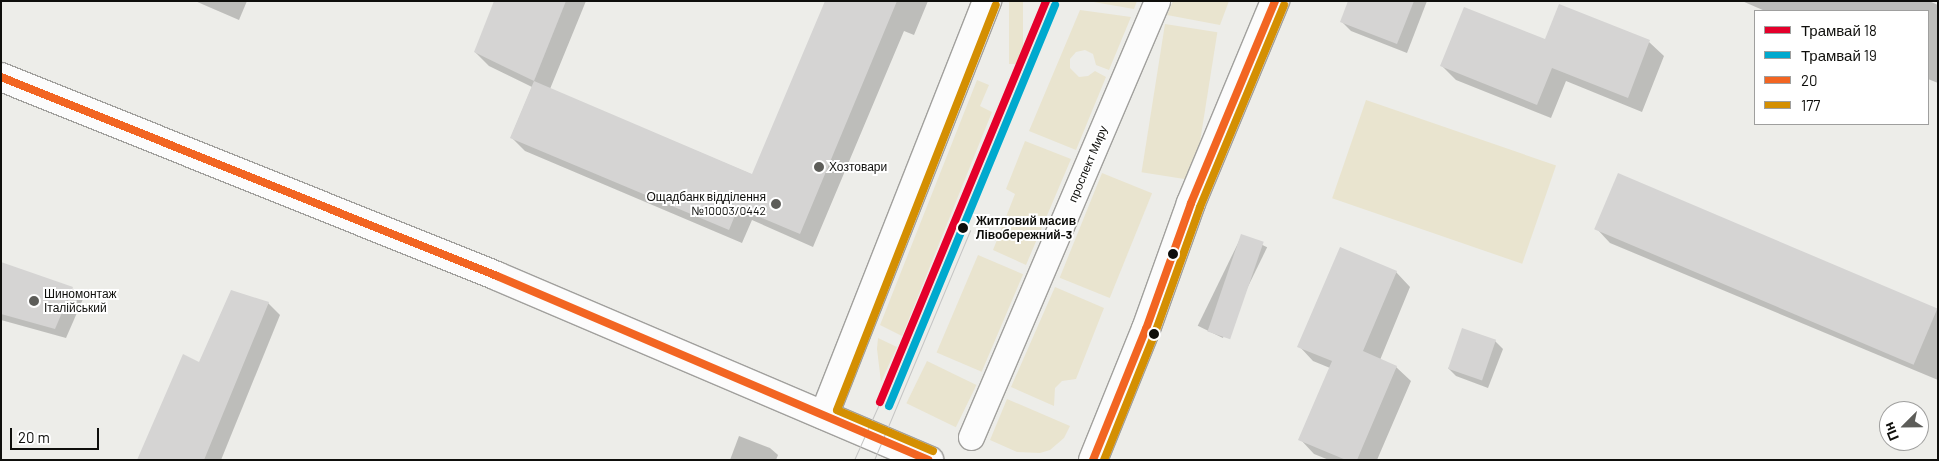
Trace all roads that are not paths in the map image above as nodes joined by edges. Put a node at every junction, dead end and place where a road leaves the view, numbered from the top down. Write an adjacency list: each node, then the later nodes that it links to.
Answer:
1 (988, 1): 5 (street)
2 (1157, 1): 6 (street, проспект Миру)
3 (1275, 1): 8 (street)
4 (1, 77): 5 (street)
5 (824, 415): 7 (street)
6 (971, 437)
7 (929, 460)
8 (1093, 460)

